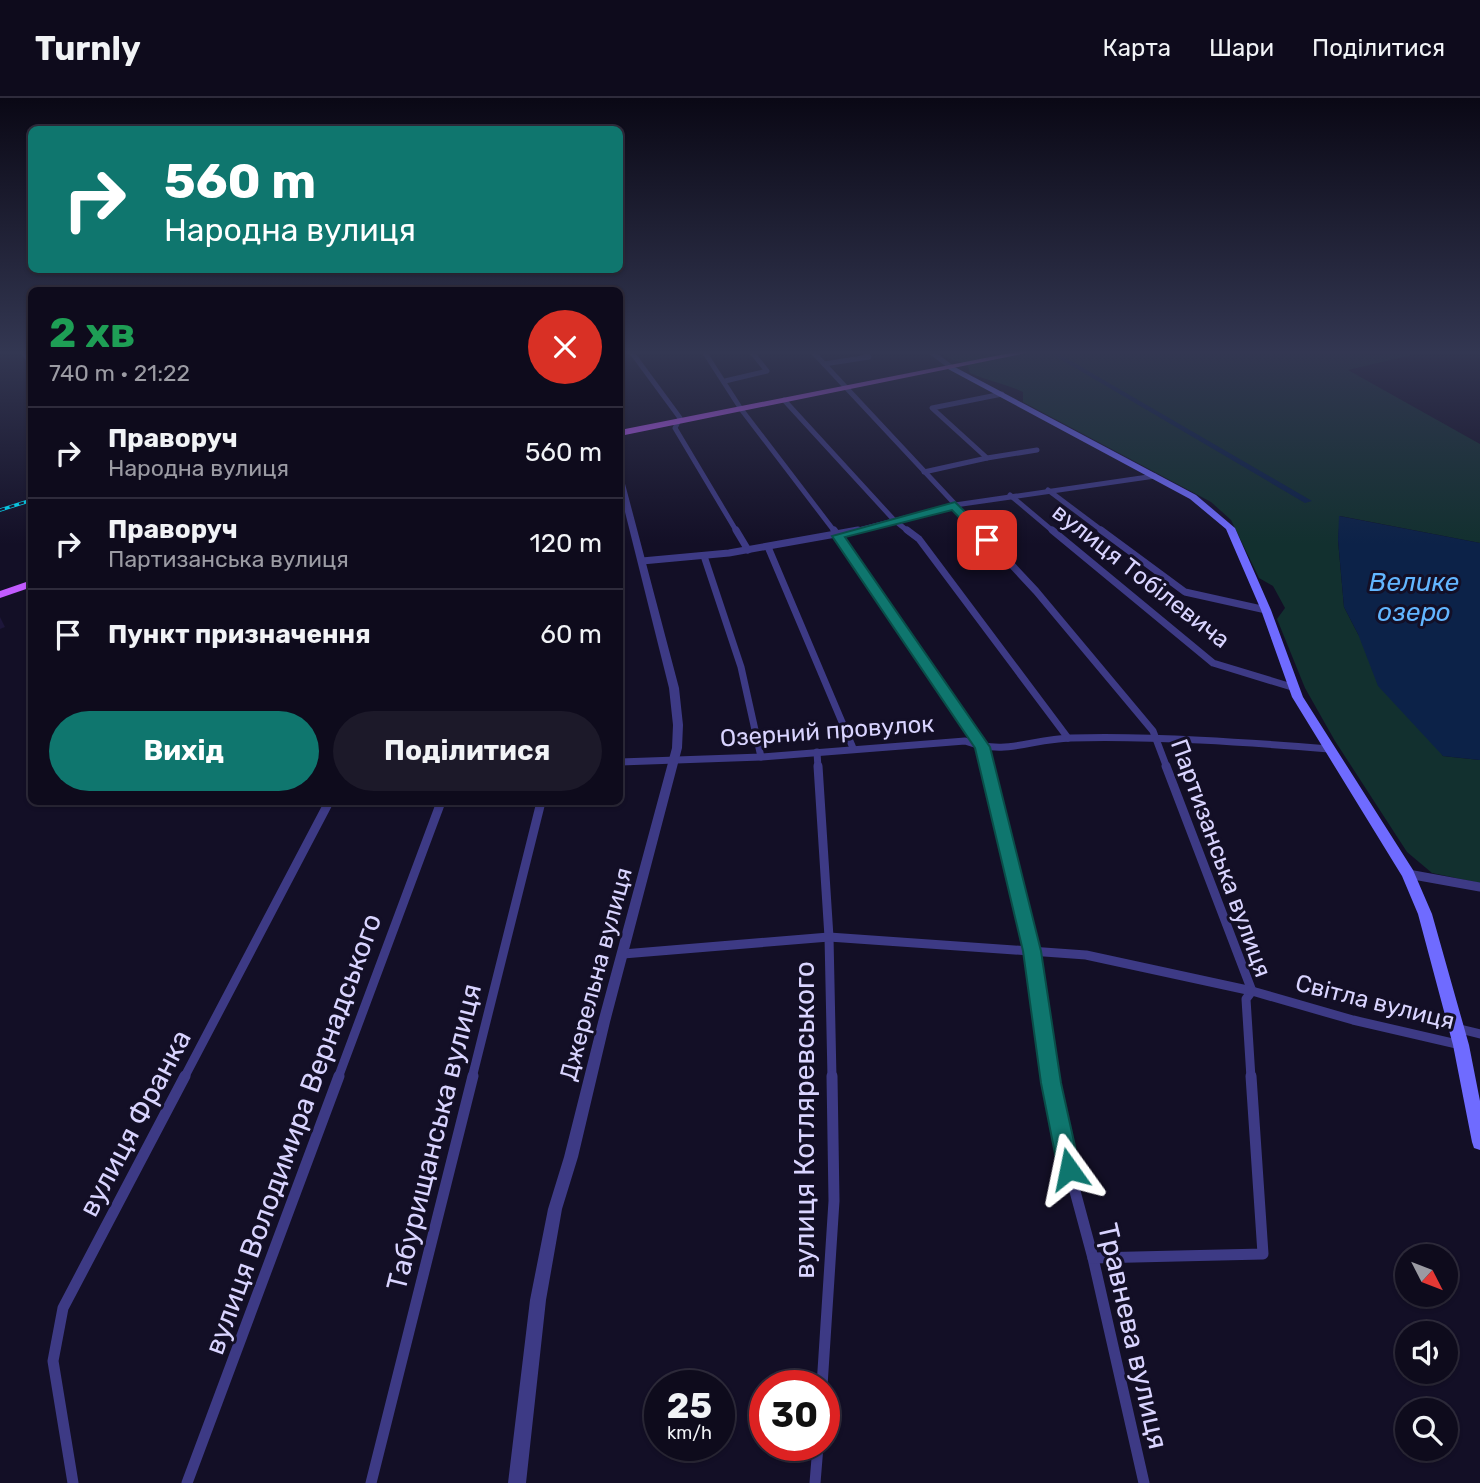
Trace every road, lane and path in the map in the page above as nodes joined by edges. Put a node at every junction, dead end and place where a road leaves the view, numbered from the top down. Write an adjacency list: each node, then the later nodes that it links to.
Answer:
1 (678, 415): 8 (street)
2 (711, 415): 8 (main road)
3 (745, 415): 19 (street, Травнева вулиця)
4 (797, 415): 18 (street)
5 (870, 415): 12 (street, Партизанська вулиця)
6 (939, 415): 11 (street)
7 (1040, 415): 13 (main road)
8 (678, 421): 9 (main road); 21 (street)
9 (623, 432)
10 (1037, 450): 11 (street)
11 (987, 458): 12 (street)
12 (924, 472): 17 (street, Партизанська вулиця)
13 (1155, 477): 14 (street); 26 (main road)
14 (1048, 490): 16 (street); 26 (street)
15 (623, 491): 23 (street, Джерельна вулиця)
16 (1010, 495): 17 (street); 27 (street, вулиця Тобілевича)
17 (955, 505): 18 (street); 29 (street, Партизанська вулиця)
18 (894, 520): 19 (street); 28 (street)
19 (838, 536): 20 (street); 30 (street, Травнева вулиця)
20 (768, 547): 21 (street); 31 (street)
21 (748, 550): 22 (street)
22 (704, 556): 23 (street); 34 (street)
23 (642, 561): 35 (street, Джерельна вулиця)
24 (28, 584): 25 (main road)
25 (0, 595)
26 (1266, 610): 27 (main road)
27 (1295, 688): 32 (main road)
28 (1068, 738): 29 (street, Озерний провулок); 30 (street, Озерний провулок)
29 (1158, 739): 32 (street, Озерний провулок); 45 (street, Партизанська вулиця)
30 (982, 747): 31 (street, Озерний провулок); 43 (street, Травнева вулиця)
31 (853, 748): 33 (street, Озерний провулок)
32 (1329, 748): 40 (main road)
33 (817, 752): 34 (street, Озерний провулок); 42 (street, вулиця Котляревського)
34 (761, 757): 35 (street, Озерний провулок)
35 (672, 761): 36 (street, Озерний провулок); 44 (street, Джерельна вулиця)
36 (623, 762)
37 (326, 805): 53 (street, вулиця Франка)
38 (440, 805): 54 (street, вулиця Володимира Вернадського)
39 (540, 805): 55 (street, Табурищанська вулиця)
40 (1408, 874): 41 (street); 46 (main road)
41 (1480, 887)
42 (829, 937): 43 (street); 44 (street, вулиця Котляревського); 51 (street, вулиця Котляревського)
43 (1032, 951): 45 (street, Світла вулиця); 50 (street, Травнева вулиця)
44 (623, 954): 56 (street, Джерельна вулиця)
45 (1252, 991): 48 (street, Світла вулиця); 50 (street, Партизанська вулиця)
46 (1456, 1028): 47 (street); 48 (main road)
47 (1480, 1034)
48 (1461, 1045): 49 (main road)
49 (1480, 1142)
50 (1093, 1258): 58 (street, Травнева вулиця)
51 (823, 1370)
52 (817, 1461): 57 (street)
53 (74, 1483)
54 (187, 1483)
55 (371, 1483)
56 (517, 1483)
57 (815, 1483)
58 (1144, 1483)

